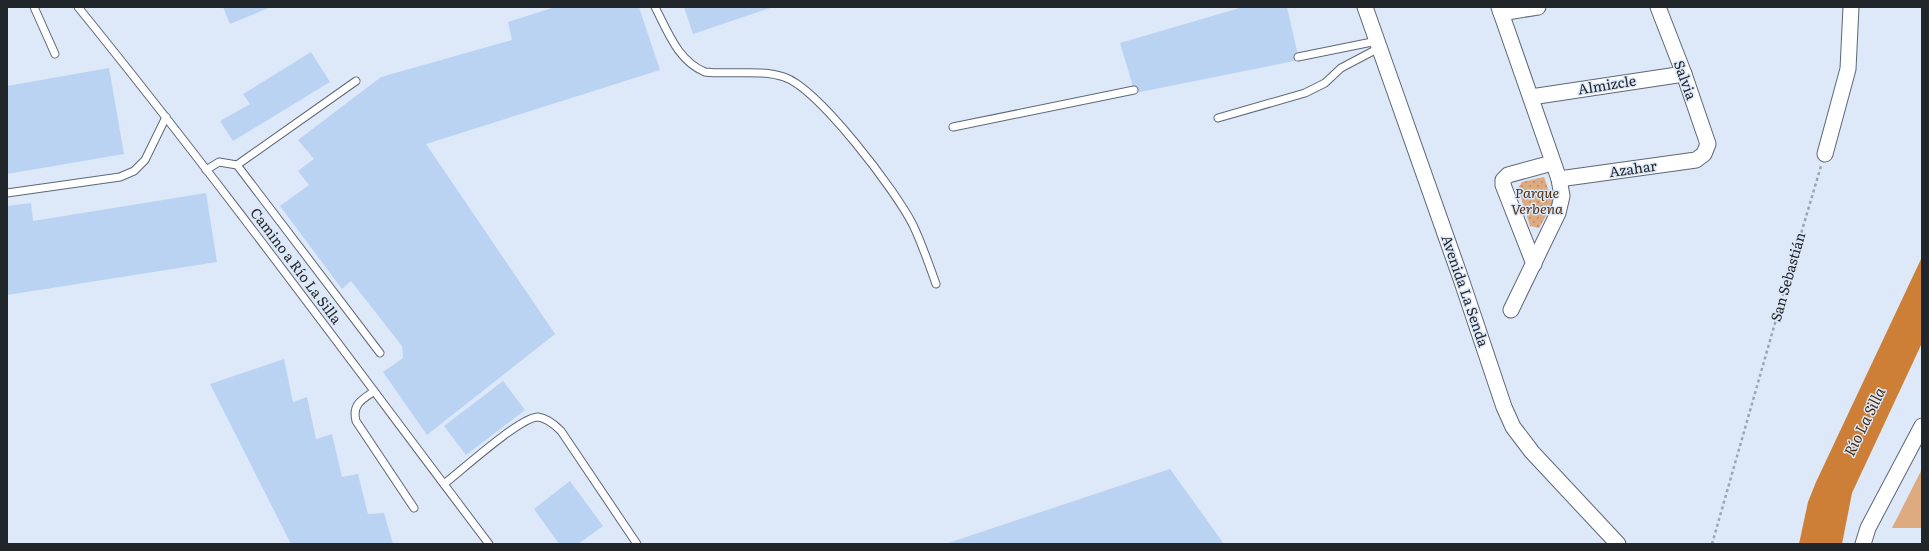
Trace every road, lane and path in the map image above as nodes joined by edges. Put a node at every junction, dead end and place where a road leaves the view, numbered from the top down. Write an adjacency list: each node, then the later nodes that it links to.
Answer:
1 (34, 7): 10 (lane)
2 (78, 7): 16 (lane, Camino a Río La Silla)
3 (655, 7): 27 (lane)
4 (1365, 7): 9 (street, Avenida La Senda)
5 (1538, 7): 8 (street)
6 (1658, 7): 12 (street, Salvia)
7 (1851, 7): 20 (street)
8 (1500, 10): 15 (street)
9 (1378, 44): 11 (lane); 17 (lane); 36 (street, Avenida La Senda)
10 (55, 54)
11 (1298, 57)
12 (1684, 74): 15 (street, Almizcle); 19 (street, Salvia)
13 (356, 81): 22 (lane)
14 (1134, 90): 18 (lane)
15 (1531, 97): 21 (street)
16 (166, 117): 23 (lane, Camino a Río La Silla); 25 (lane)
17 (1218, 118)
18 (953, 127)
19 (1704, 154): 24 (street, Azahar)
20 (1825, 154): 37 (path, San Sebastián)
21 (1552, 163): 24 (street); 26 (street)
22 (237, 164): 23 (lane); 29 (lane)
23 (206, 170): 30 (lane, Camino a Río La Silla)
24 (1559, 179): 26 (street)
25 (7, 192)
26 (1534, 264): 28 (street)
27 (936, 284)
28 (1511, 310)
29 (380, 353)
30 (373, 392): 32 (lane, Camino a Río La Silla); 33 (lane)
31 (1922, 426): 38 (street)
32 (444, 484): 34 (lane, Camino a Río La Silla); 35 (lane)
33 (414, 508)
34 (489, 544)
35 (637, 544)
36 (1618, 544)
37 (1712, 544)
38 (1863, 544)

